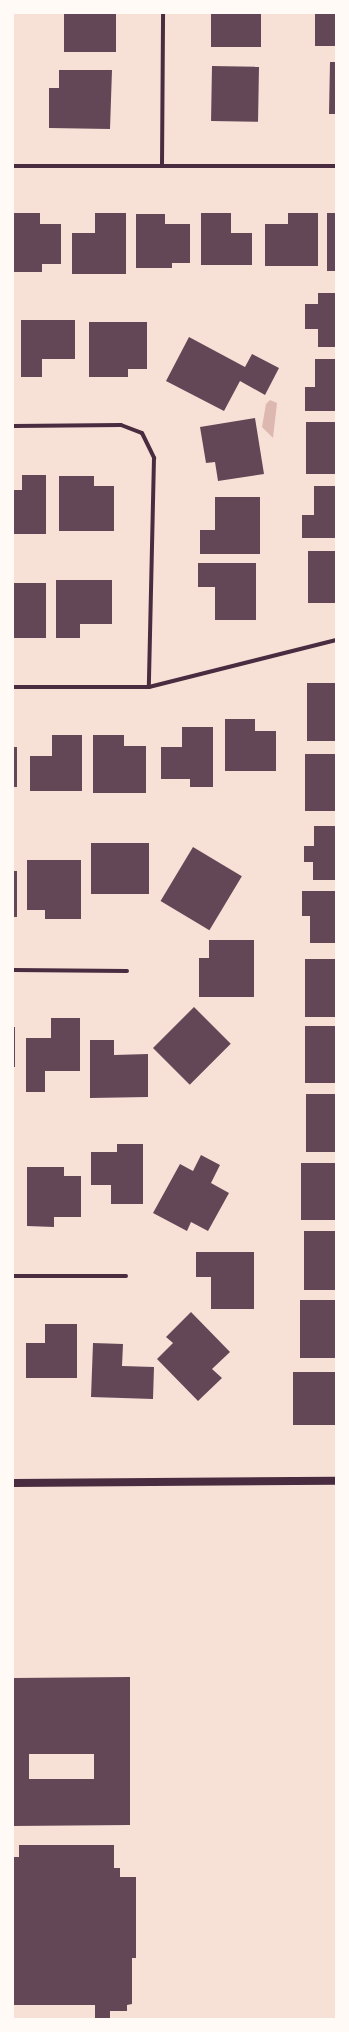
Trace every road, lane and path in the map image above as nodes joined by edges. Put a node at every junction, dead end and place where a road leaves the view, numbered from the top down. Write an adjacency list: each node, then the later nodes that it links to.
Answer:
1 (163, 13): 3 (street)
2 (13, 166): 3 (street)
3 (162, 166): 4 (street)
4 (336, 166)
5 (13, 426): 8 (street)
6 (336, 640): 8 (street)
7 (13, 687): 8 (street)
8 (149, 687)
9 (13, 970): 10 (street)
10 (127, 971)
11 (13, 1276): 12 (street)
12 (126, 1276)
13 (336, 1481): 14 (main road)
14 (13, 1483)

